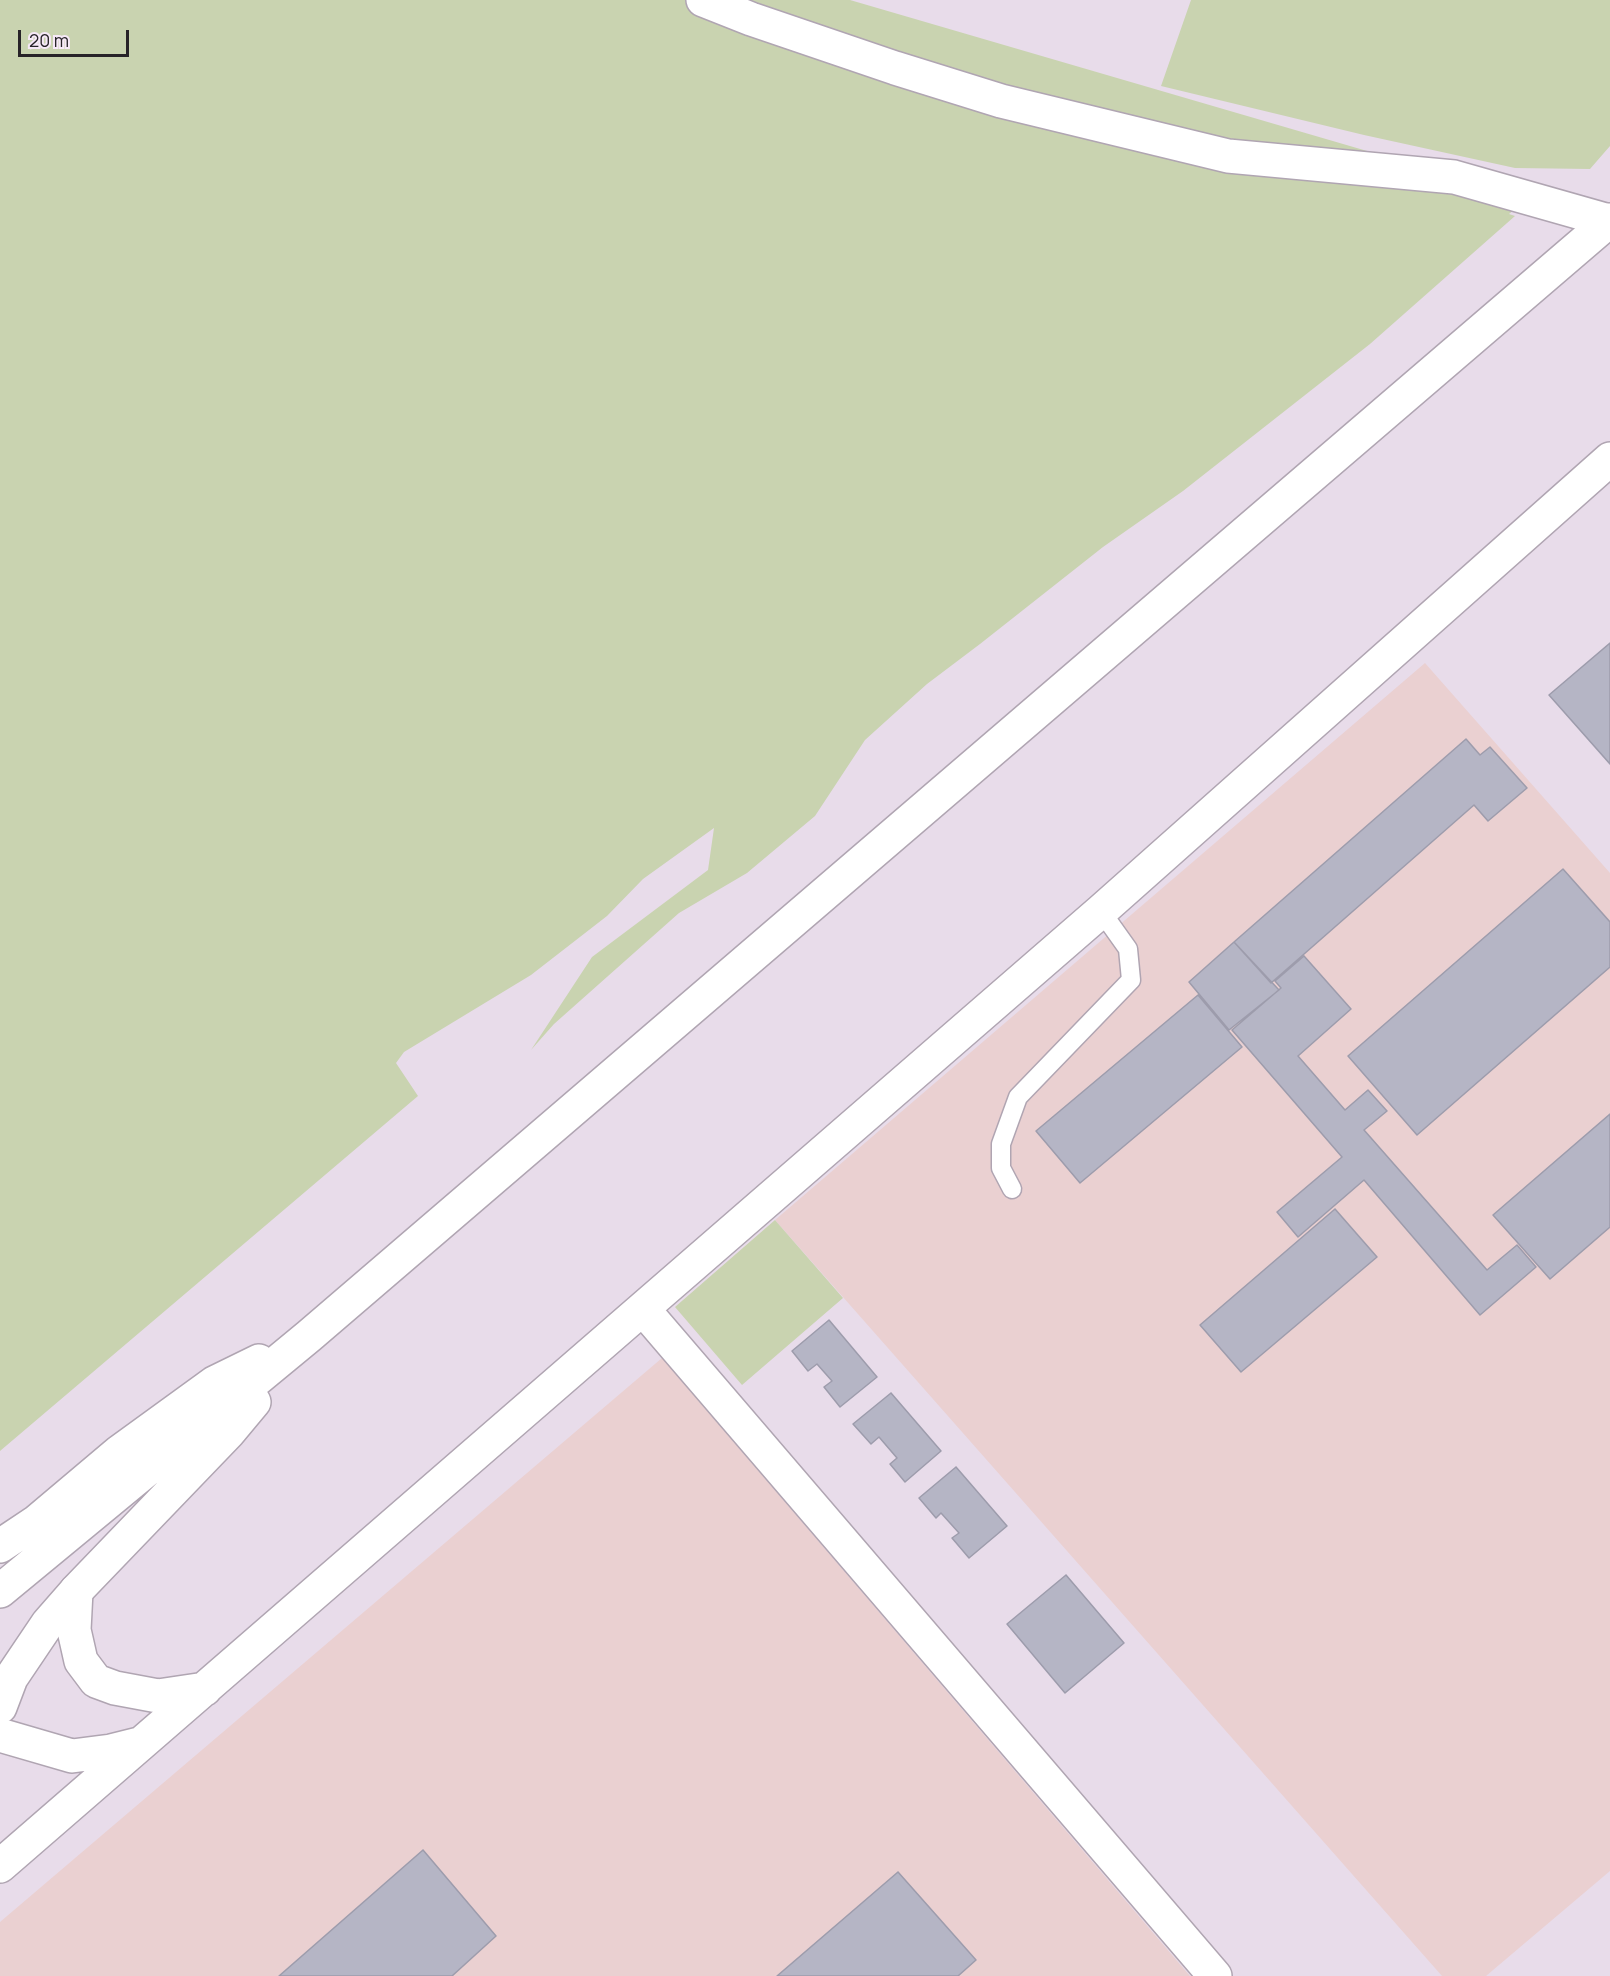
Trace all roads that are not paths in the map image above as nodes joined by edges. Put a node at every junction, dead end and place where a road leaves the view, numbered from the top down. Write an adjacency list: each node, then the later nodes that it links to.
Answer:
1 (703, 0): 2 (main road)
2 (1609, 221): 7 (main road)
3 (1610, 459): 4 (main road)
4 (1101, 911): 5 (lane); 6 (main road)
5 (1012, 1189)
6 (643, 1309): 11 (main road); 16 (main road)
7 (309, 1336): 8 (main road); 9 (main road); 10 (main road)
8 (0, 1546)
9 (0, 1591)
10 (76, 1591): 11 (main road); 12 (main road)
11 (205, 1689): 14 (main road)
12 (0, 1707)
13 (0, 1735): 14 (main road)
14 (143, 1742): 15 (main road)
15 (0, 1866)
16 (1215, 1976)

